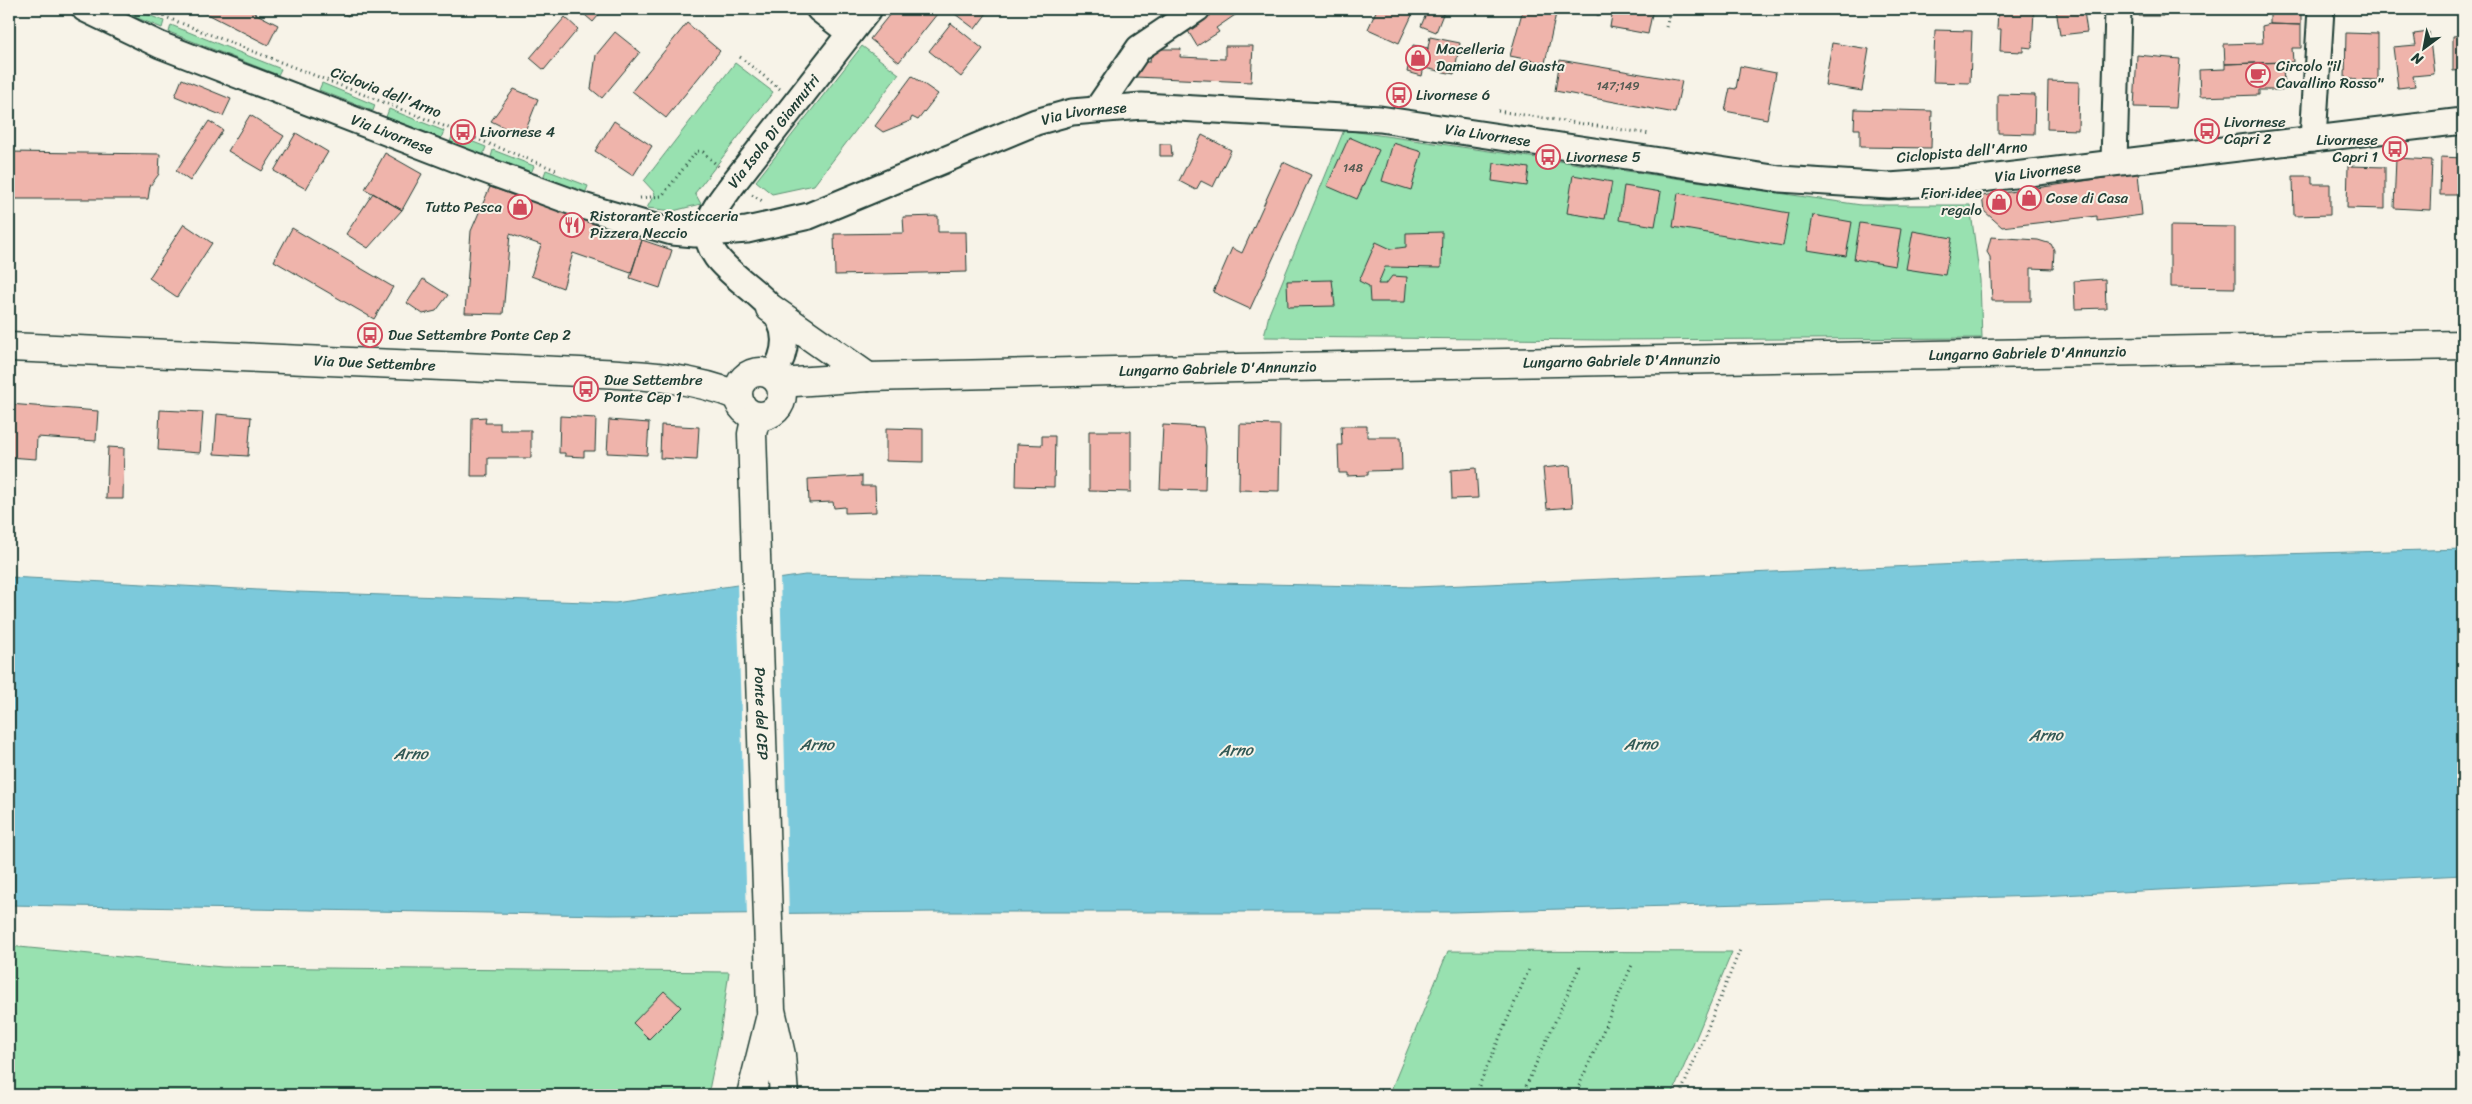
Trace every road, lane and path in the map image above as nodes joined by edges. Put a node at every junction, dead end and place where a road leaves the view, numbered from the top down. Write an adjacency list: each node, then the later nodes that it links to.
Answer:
1 (85, 9): 24 (street, Via Livornese)
2 (145, 9): 21 (path, Ciclovia dell'Arno)
3 (819, 9): 12 (street)
4 (869, 9): 12 (street, Via Isola Di Giannutri)
5 (1197, 9): 15 (street)
6 (1600, 9): 10 (path)
7 (1671, 9): 11 (path)
8 (2118, 9): 20 (street)
9 (2320, 9): 19 (street)
10 (1598, 16)
11 (1666, 27)
12 (850, 32): 14 (street, Via Isola Di Giannutri)
13 (740, 57): 14 (path)
14 (796, 102): 22 (street, Via Isola Di Giannutri)
15 (1097, 109): 20 (street, Via Livornese); 24 (street, Via Livornese)
16 (1497, 111): 18 (path)
17 (2463, 121): 19 (street, Via Livornese)
18 (1653, 135)
19 (2313, 139): 20 (street, Via Livornese)
20 (2114, 162)
21 (559, 171)
22 (735, 181): 23 (path); 24 (street, Via Isola Di Giannutri)
23 (635, 197)
24 (708, 234): 25 (street)
25 (770, 308): 28 (main road); 29 (street)
26 (2463, 345): 28 (main road, Lungarno Gabriele D'Annunzio)
27 (9, 347): 30 (main road, Via Due Settembre)
28 (868, 377): 29 (main road, Lungarno Gabriele D'Annunzio)
29 (777, 379): 30 (main road); 31 (main road)
30 (738, 396): 31 (main road)
31 (756, 416): 36 (main road, Ponte del CEP)
32 (1740, 950): 42 (path)
33 (1632, 965): 41 (path)
34 (1580, 966): 40 (path)
35 (1530, 968): 39 (path)
36 (771, 1010): 37 (main road, Ponte del CEP); 38 (main road, Ponte del CEP)
37 (751, 1095)
38 (784, 1095)
39 (1475, 1095)
40 (1522, 1095)
41 (1575, 1095)
42 (1680, 1095)

